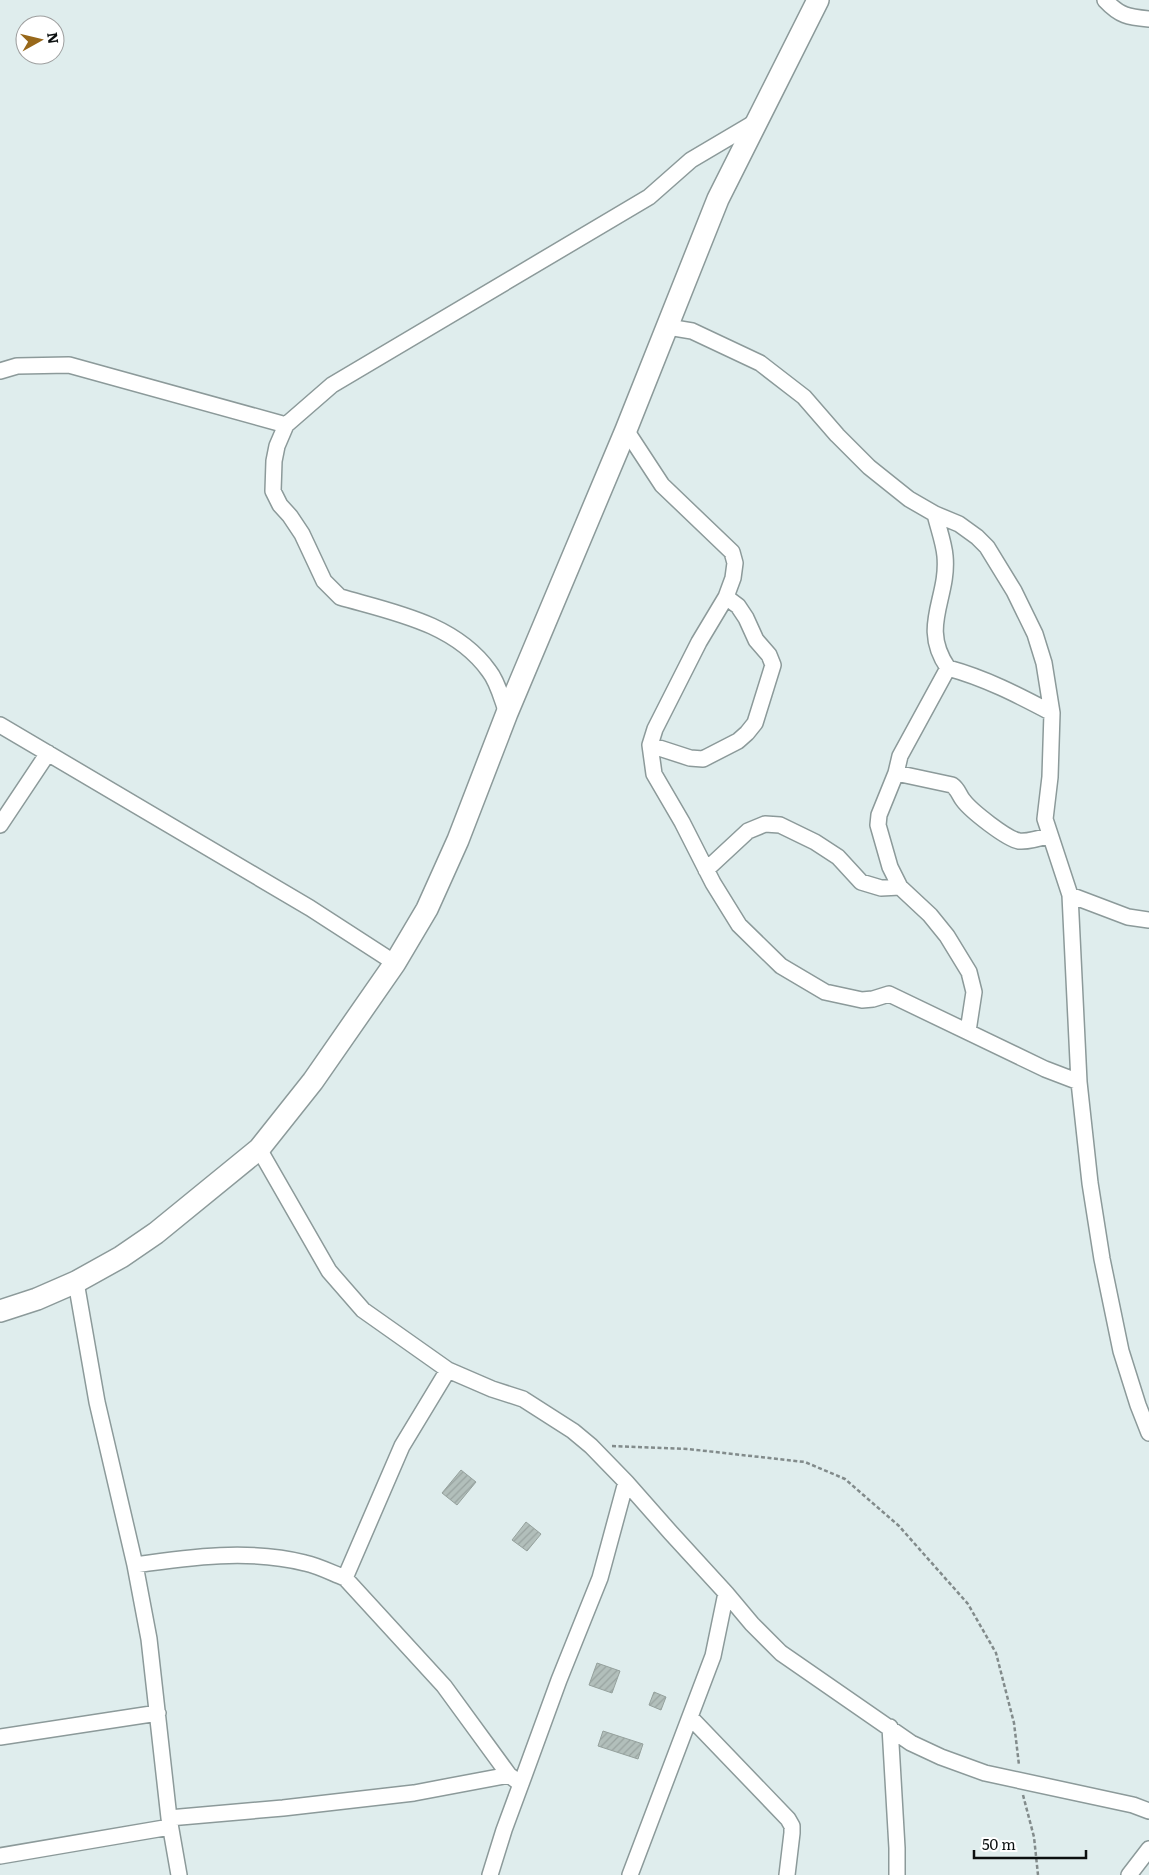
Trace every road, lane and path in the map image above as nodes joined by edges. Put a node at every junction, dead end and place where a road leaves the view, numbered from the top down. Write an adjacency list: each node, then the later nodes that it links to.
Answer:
1 (1105, 0): 3 (street)
2 (812, 2): 4 (street)
3 (1149, 19)
4 (757, 121): 5 (street); 7 (street)
5 (668, 327): 8 (street); 9 (street)
6 (0, 372): 7 (street)
7 (286, 425): 12 (street)
8 (626, 430): 10 (street); 12 (street)
9 (935, 514): 11 (street); 13 (street)
10 (726, 597): 15 (street); 15 (street)
11 (948, 668): 13 (street); 17 (street)
12 (507, 713): 24 (street)
13 (1052, 713): 19 (street)
14 (0, 725): 16 (street)
15 (650, 744): 20 (street)
16 (48, 753): 18 (street); 24 (street)
17 (896, 773): 19 (street); 21 (street)
18 (0, 825)
19 (1050, 835): 22 (street)
20 (706, 870): 21 (street); 25 (street)
21 (900, 887): 25 (street)
22 (1070, 895): 23 (street); 26 (street)
23 (1149, 920)
24 (395, 963): 27 (street)
25 (968, 1031): 26 (street)
26 (1079, 1082): 31 (street)
27 (259, 1149): 28 (street); 30 (street)
28 (76, 1282): 29 (street); 34 (street)
29 (0, 1311)
30 (448, 1370): 32 (street); 35 (street)
31 (1149, 1432)
32 (590, 1446): 33 (street); 42 (path)
33 (626, 1482): 36 (street); 41 (street)
34 (134, 1565): 35 (street); 37 (street)
35 (345, 1578): 41 (street)
36 (726, 1593): 38 (street); 39 (street)
37 (158, 1713): 40 (street); 44 (street)
38 (690, 1717): 49 (street); 50 (street)
39 (890, 1728): 42 (street); 51 (street)
40 (0, 1737)
41 (515, 1779): 44 (street); 48 (street)
42 (1019, 1780): 43 (street); 52 (path)
43 (1149, 1811)
44 (170, 1823): 46 (street); 47 (street)
45 (1149, 1849): 53 (street)
46 (0, 1856)
47 (178, 1875)
48 (490, 1875)
49 (630, 1875)
50 (787, 1875)
51 (897, 1875)
52 (1038, 1875)
53 (1129, 1875)

